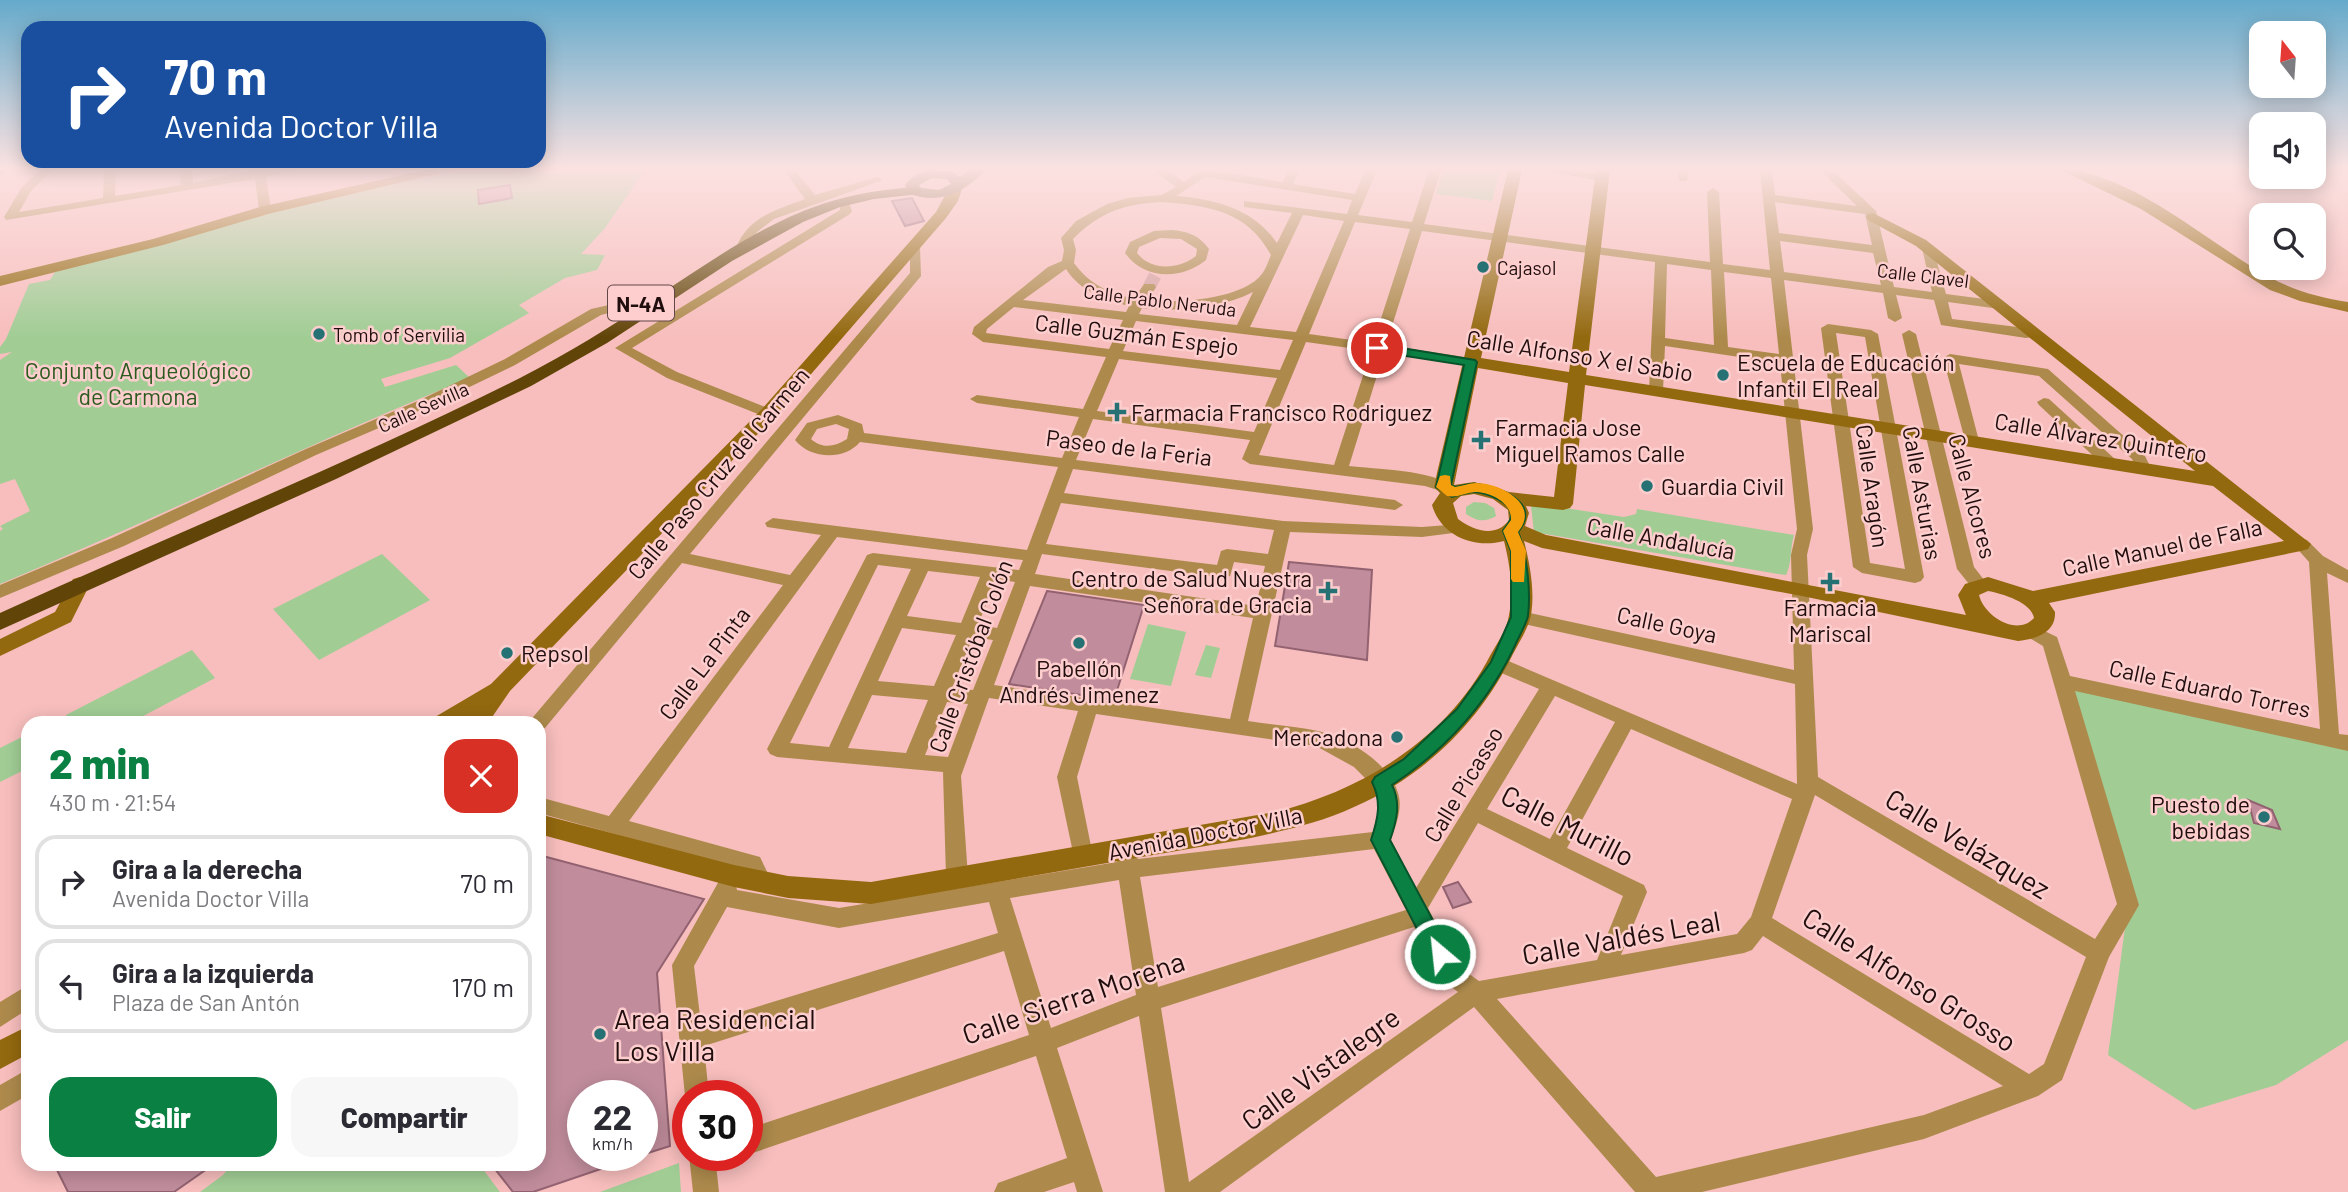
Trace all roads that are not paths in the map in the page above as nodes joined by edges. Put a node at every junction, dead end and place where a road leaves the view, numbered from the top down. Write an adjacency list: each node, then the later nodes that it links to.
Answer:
1 (213, 226): 34 (street)
2 (755, 226): 22 (street)
3 (777, 226): 22 (highway, Calle Sevilla / N-4A)
4 (783, 226): 22 (highway, Calle Sevilla / N-4A)
5 (822, 226): 38 (street)
6 (932, 226): 23 (street)
7 (1081, 226): 29 (street)
8 (1258, 226): 27 (street)
9 (1292, 226): 27 (street)
10 (1349, 226): 50 (street)
11 (1407, 226): 19 (street, Calle Clavel)
12 (1501, 226): 21 (street)
13 (1595, 226): 26 (street)
14 (1715, 226): 30 (street)
15 (1771, 226): 20 (street)
16 (1875, 226): 25 (street)
17 (1891, 226): 24 (street)
18 (2177, 226): 42 (street)
19 (1417, 227): 21 (street, Calle Clavel); 52 (street)
20 (1772, 236): 25 (street); 32 (street)
21 (1498, 238): 26 (street, Calle Clavel); 56 (street)
22 (743, 243): 35 (highway, Calle Sevilla / N-4A); 44 (highway, Calle Sevilla / N-4A)
23 (914, 247): 62 (street); 66 (street, Calle Paso Cruz del Carmen)
24 (1927, 248): 39 (street); 41 (street)
25 (1880, 250): 37 (street)
26 (1591, 251): 28 (street, Calle Clavel); 58 (street)
27 (1277, 254): 33 (street)
28 (1661, 260): 30 (street, Calle Clavel); 51 (street)
29 (1068, 263): 40 (street); 43 (street)
30 (1718, 268): 32 (street, Calle Clavel); 53 (street)
31 (1158, 270): 31 (street)
32 (1776, 275): 37 (street, Calle Clavel); 55 (street)
33 (1264, 280): 43 (street); 46 (street)
34 (0, 281)
35 (685, 284): 38 (street); 73 (highway, Calle Sevilla / N-4A)
36 (1149, 287): 43 (street, Calle Cristóbal Colón)
37 (1888, 290): 39 (street, Calle Clavel); 45 (street)
38 (709, 294): 62 (street)
39 (1940, 297): 41 (street, Calle Clavel); 47 (street)
40 (1013, 303): 43 (street, Calle Pablo Neruda); 54 (street, Calle Guzmán Espejo)
41 (2000, 305): 47 (street)
42 (2348, 307)
43 (1136, 308): 46 (street, Calle Pablo Neruda); 54 (street, Calle Cristóbal Colón)
44 (626, 309): 73 (highway, Calle Sevilla / N-4A); 102 (street)
45 (1895, 318)
46 (1242, 329): 50 (street, Calle Pablo Neruda)
47 (2035, 333): 78 (street)
48 (1871, 334): 65 (street, Calle Aragón); 67 (street, Calle Asturias)
49 (1909, 334): 69 (street, Calle Alcores)
50 (1302, 337): 52 (street, Calle Alfonso X el Sabio); 57 (street)
51 (1658, 341): 53 (street); 59 (street)
52 (1377, 348): 56 (street, Calle Alfonso X el Sabio); 77 (street)
53 (1721, 349): 55 (street)
54 (1115, 354): 57 (street, Calle Guzmán Espejo); 63 (street, Calle Cristóbal Colón)
55 (1785, 359): 64 (street)
56 (1471, 362): 58 (street, Calle Alfonso X el Sabio); 79 (street)
57 (1285, 375): 71 (street)
58 (1577, 380): 59 (street, Calle Alfonso X el Sabio); 81 (street)
59 (1656, 391): 64 (street, Calle Alfonso X el Sabio)
60 (977, 399): 63 (street, Paseo de la Feria)
61 (2044, 402): 74 (street)
62 (768, 413): 116 (street)
63 (1088, 414): 71 (street, Paseo de la Feria); 75 (street, Calle Cristóbal Colón)
64 (1793, 414): 65 (street, Calle Alfonso X el Sabio); 101 (street)
65 (1841, 421): 67 (street, Calle Alfonso X el Sabio); 95 (street, Calle Aragón)
66 (787, 426): 68 (street); 90 (street, Calle Paso Cruz del Carmen)
67 (1888, 428): 69 (street, Calle Alfonso X el Sabio); 95 (street, Calle Asturias)
68 (808, 429): 70 (street); 70 (street)
69 (1933, 435): 72 (street, Calle Álvarez Quintero); 100 (street, Calle Alcores)
70 (857, 437): 75 (street, Paseo de la Feria)
71 (1260, 437): 77 (street)
72 (1971, 441): 74 (street, Calle Álvarez Quintero); 76 (street)
73 (376, 451): 99 (highway, N-4A)
74 (2110, 463): 76 (street, Calle Álvarez Quintero)
75 (1068, 464): 80 (street, Calle Cristóbal Colón); 82 (street, Paseo de la Feria)
76 (2143, 468): 78 (street, Calle Álvarez Quintero)
77 (1340, 470): 79 (street)
78 (2219, 481): 88 (street, Calle Álvarez Quintero)
79 (1448, 490): 81 (street); 85 (street)
80 (1055, 497): 84 (street); 89 (street, Calle Cristóbal Colón)
81 (1507, 498): 87 (street)
82 (1395, 505)
83 (773, 523): 86 (street)
84 (1283, 526): 85 (street); 92 (street)
85 (1455, 528): 87 (street)
86 (833, 530): 89 (street); 98 (street, Calle La Pinta)
87 (1512, 530): 101 (street, Calle Andalucía); 105 (street, Avenida Doctor Villa)
88 (2301, 544): 91 (street, Calle Álvarez Quintero); 103 (street, Calle Manuel de Falla)
89 (1035, 552): 92 (street); 97 (street, Calle Cristóbal Colón)
90 (678, 557): 98 (street); 124 (street, Calle Paso Cruz del Carmen)
91 (2316, 560): 96 (street, Calle Álvarez Quintero); 127 (street)
92 (1275, 561): 104 (street)
93 (922, 565): 94 (street); 106 (street); 128 (street)
94 (990, 573): 97 (street); 109 (street)
95 (1915, 576)
96 (2348, 577)
97 (1025, 578): 104 (street); 111 (street, Calle Cristóbal Colón)
98 (794, 582): 135 (street, Calle La Pinta)
99 (80, 584): 107 (highway, N-4A); 112 (street)
100 (1979, 585): 103 (street); 108 (street)
101 (1802, 589): 108 (street, Calle Andalucía); 114 (street, Calle Valdés Leal)
102 (0, 592)
103 (2032, 599): 110 (street)
104 (1263, 613): 126 (street)
105 (1520, 617): 113 (street, Avenida Doctor Villa); 114 (street, Calle Goya)
106 (896, 621): 109 (street); 118 (street)
107 (0, 622)
108 (2003, 629): 110 (street, Calle Andalucía)
109 (967, 630): 111 (street); 119 (street)
110 (2032, 632): 115 (street)
111 (1004, 635): 120 (street, Calle Cristóbal Colón)
112 (0, 648)
113 (1499, 664): 117 (street, Calle Velázquez); 131 (street, Avenida Doctor Villa)
114 (1805, 678): 132 (street, Calle Valdés Leal)
115 (2062, 681): 127 (street, Calle Eduardo Torres); 148 (street)
116 (502, 685): 122 (street); 123 (street)
117 (1551, 686): 125 (street, Calle Velázquez); 134 (street, Calle Picasso)
118 (866, 687): 119 (street); 128 (street)
119 (940, 694): 120 (street); 129 (street)
120 (982, 694): 121 (street); 130 (street, Calle Cristóbal Colón)
121 (1089, 705): 126 (street); 139 (street)
122 (454, 716)
123 (480, 716)
124 (544, 716)
125 (1627, 719): 132 (street, Calle Velázquez); 138 (street)
126 (1237, 727): 131 (street)
127 (2339, 741)
128 (835, 755): 129 (street)
129 (913, 761): 130 (street)
130 (956, 765): 141 (street, Calle Cristóbal Colón)
131 (1381, 782): 137 (street); 140 (street, Avenida Doctor Villa)
132 (1807, 788): 146 (street, Calle Valdés Leal); 148 (street, Calle Velázquez)
133 (546, 806): 135 (street)
134 (1475, 812): 138 (street, Calle Murillo); 145 (street, Calle Picasso)
135 (614, 825): 142 (street)
136 (546, 826): 143 (street, Avenida Doctor Villa)
137 (1380, 840): 140 (street, Avenida Doctor Villa); 145 (street)
138 (1554, 851): 149 (street, Calle Murillo)
139 (1082, 856): 140 (street, Avenida Doctor Villa); 141 (street, Avenida Doctor Villa)
140 (1127, 859): 144 (street, Avenida Doctor Villa); 152 (street)
141 (957, 877): 142 (street, Avenida Doctor Villa)
142 (761, 882): 143 (street, Avenida Doctor Villa)
143 (728, 887): 144 (street, Avenida Doctor Villa); 154 (street)
144 (997, 893): 147 (street)
145 (1418, 912): 150 (street); 152 (street, Calle Sierra Morena)
146 (1760, 922): 149 (street, Calle Valdés Leal); 160 (street, Calle Alfonso Grosso)
147 (1011, 939): 154 (street); 155 (street)
148 (2099, 953): 160 (street)
149 (1604, 969): 150 (street, Calle Valdés Leal)
150 (1476, 992): 165 (street); 170 (street, Calle Vistalegre)
151 (21, 1001): 153 (street)
152 (1149, 1001): 155 (street, Calle Sierra Morena); 169 (street)
153 (0, 1016)
154 (692, 1038): 158 (street)
155 (1043, 1042): 162 (street, Calle Sierra Morena); 163 (street)
156 (21, 1043): 157 (street)
157 (0, 1055)
158 (696, 1080)
159 (21, 1086): 161 (street)
160 (2029, 1088): 165 (street)
161 (0, 1099)
162 (763, 1137)
163 (1082, 1166): 167 (street); 168 (street)
164 (705, 1171): 166 (street)
165 (1651, 1191)
166 (706, 1192)
167 (1007, 1192)
168 (1090, 1192)
169 (1178, 1192)
170 (1198, 1192)

